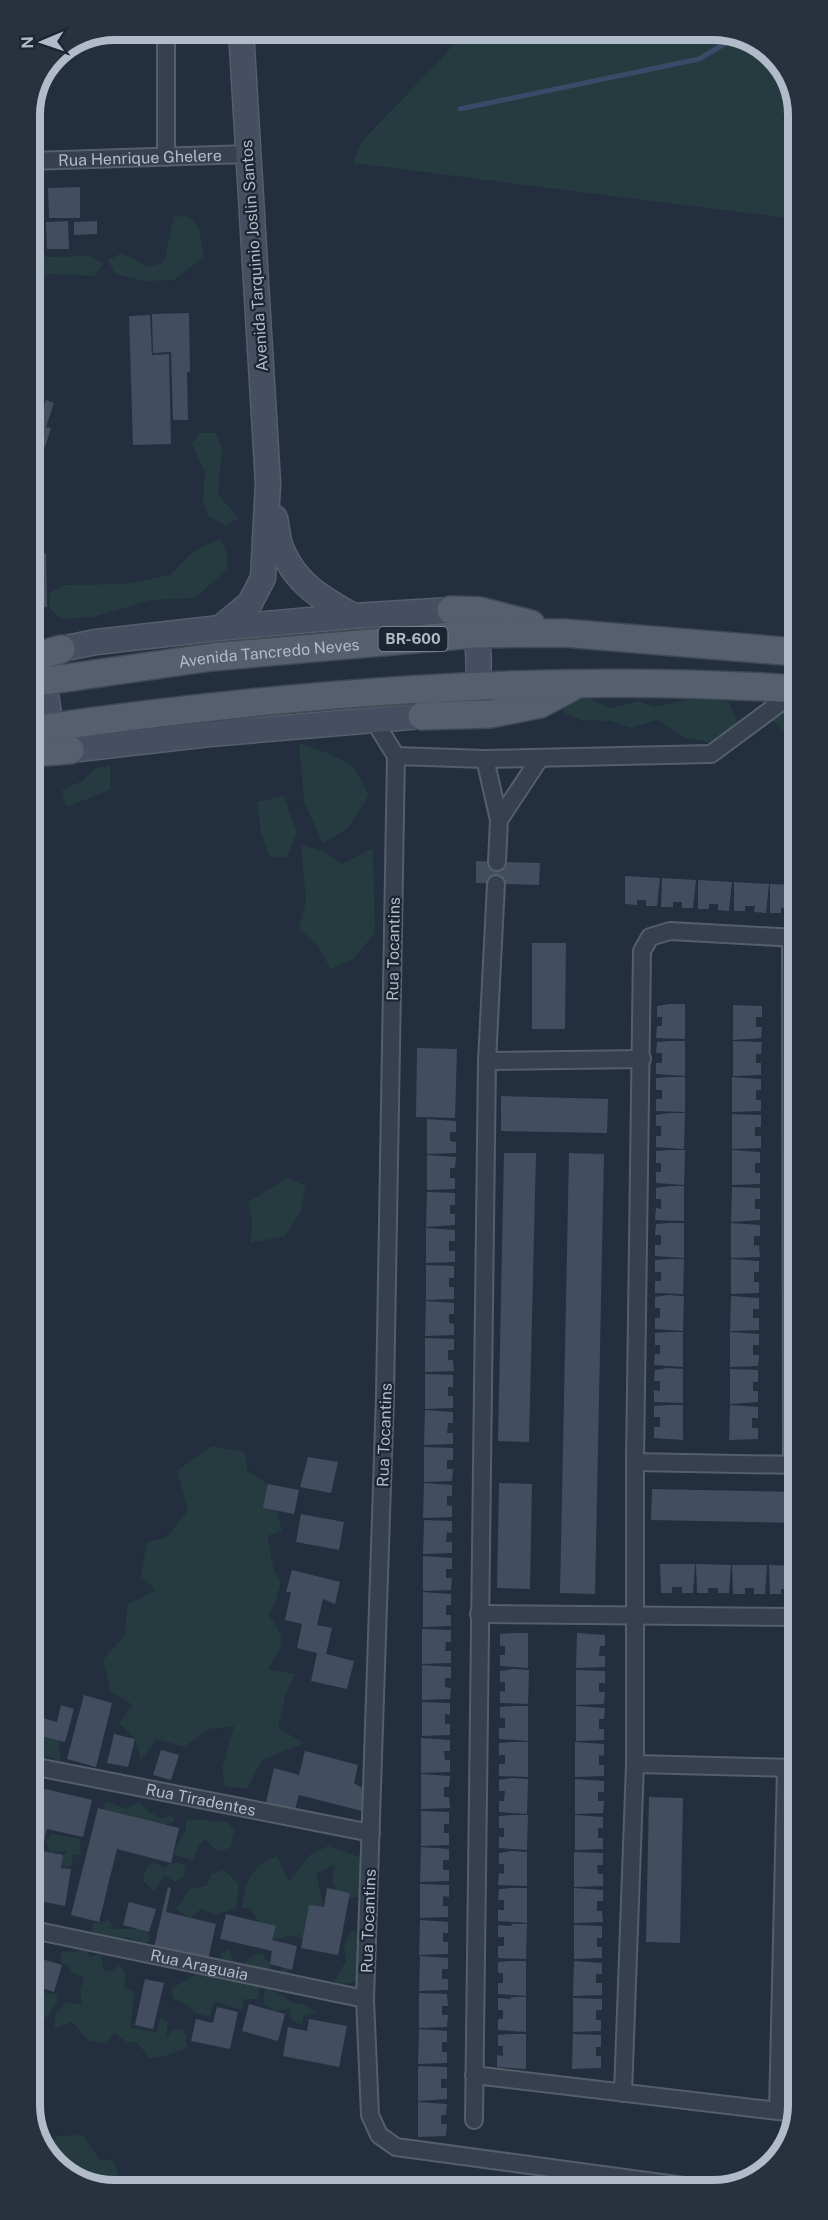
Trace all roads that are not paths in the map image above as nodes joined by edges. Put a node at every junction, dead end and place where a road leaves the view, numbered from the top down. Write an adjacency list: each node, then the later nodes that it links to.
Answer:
1 (166, 41): 4 (street)
2 (243, 41): 3 (main road, Avenida Tarquinio Joslin Santos)
3 (248, 154): 4 (street, Rua Henrique Ghelere); 6 (main road, Avenida Tarquinio Joslin Santos)
4 (166, 157): 5 (street, Rua Henrique Ghelere)
5 (41, 161)
6 (268, 483): 8 (main road, Avenida Tarquinio Joslin Santos); 9 (main road, Avenida Tarquinio Joslin Santos)
7 (452, 610): 8 (main road); 10 (main road); 11 (main road)
8 (353, 616): 9 (main road)
9 (220, 628): 12 (main road)
10 (564, 633): 11 (main road, Avenida Tancredo Neves / BR-600); 13 (main road, Avenida Tancredo Neves / BR-600)
11 (474, 634): 15 (main road, Avenida Tancredo Neves / BR-600); 17 (main road)
12 (60, 649): 14 (main road)
13 (788, 651)
14 (41, 668)
15 (41, 673)
16 (580, 683): 17 (main road); 18 (main road); 20 (main road)
17 (478, 687): 20 (main road); 22 (main road)
18 (788, 690)
19 (788, 696): 26 (street)
20 (422, 716): 21 (main road)
21 (373, 719): 23 (main road); 25 (street)
22 (41, 728): 23 (main road)
23 (70, 750): 24 (main road)
24 (41, 752)
25 (396, 756): 27 (street); 42 (street, Rua Tocantins)
26 (540, 758): 27 (street); 28 (street)
27 (484, 759): 28 (street)
28 (499, 820): 29 (street)
29 (497, 862)
30 (496, 884): 33 (street)
31 (788, 937): 32 (street)
32 (642, 1059): 33 (street); 34 (street)
33 (487, 1061): 36 (street)
34 (635, 1462): 35 (street); 37 (street)
35 (788, 1465)
36 (479, 1614): 37 (street); 46 (street)
37 (636, 1616): 38 (street); 39 (street)
38 (788, 1617)
39 (635, 1764): 41 (street); 47 (street)
40 (40, 1767): 42 (street, Rua Tiradentes)
41 (788, 1768)
42 (371, 1833): 44 (street, Rua Tocantins)
43 (40, 1931): 44 (street, Rua Araguaia)
44 (365, 1999): 50 (street, Rua Tocantins)
45 (788, 2043): 48 (street)
46 (474, 2075): 47 (street); 49 (street)
47 (623, 2093): 48 (street)
48 (787, 2112)
49 (474, 2120)
50 (638, 2180)

